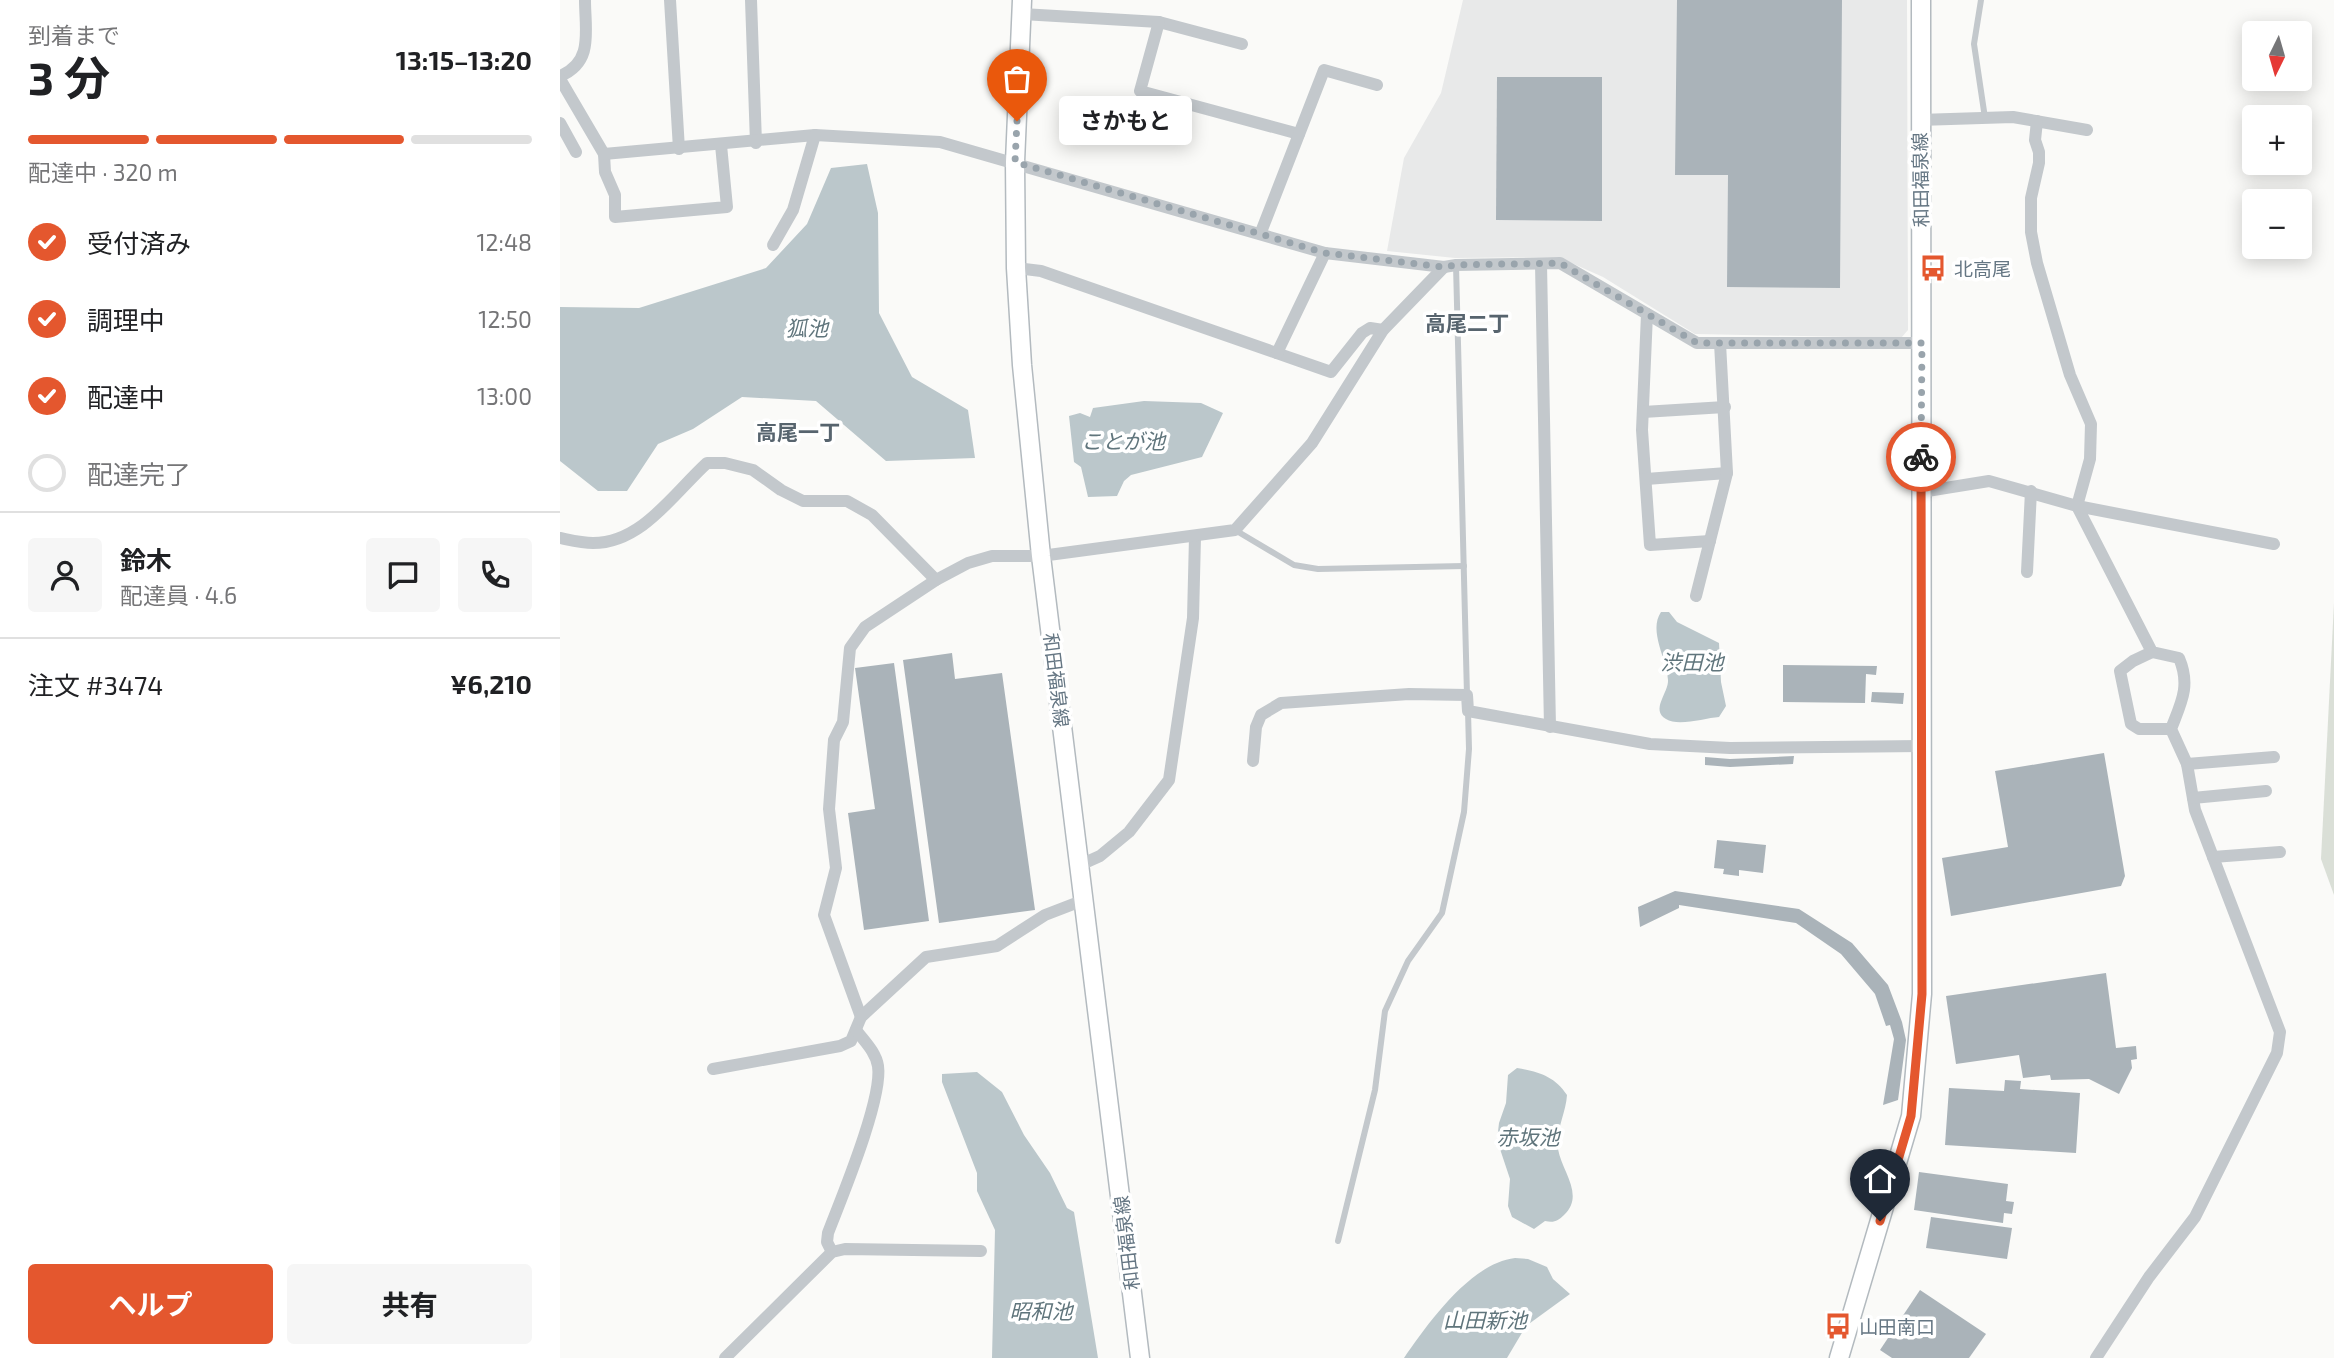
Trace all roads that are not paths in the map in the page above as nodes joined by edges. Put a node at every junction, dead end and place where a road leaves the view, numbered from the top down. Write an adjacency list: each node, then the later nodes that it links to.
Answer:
1 (585, 0): 9 (street)
2 (670, 0): 20 (street)
3 (751, 0): 18 (street)
4 (1920, 0): 12 (main road, 和田福泉線)
5 (1981, 0): 11 (lane)
6 (1022, 7): 7 (street); 23 (main road, 和田福泉線)
7 (1159, 22): 8 (street); 16 (street)
8 (1242, 44)
9 (560, 77): 22 (street)
10 (1377, 85): 16 (street)
11 (1985, 118): 12 (street); 13 (street)
12 (1919, 120): 33 (main road, 和田福泉線)
13 (2037, 121): 15 (street); 41 (street)
14 (560, 123): 21 (street)
15 (2087, 130)
16 (1299, 134): 24 (street)
17 (815, 135): 18 (street); 23 (street); 25 (street)
18 (756, 143): 19 (street)
19 (722, 145): 20 (street); 22 (street)
20 (679, 149): 22 (street)
21 (576, 152)
22 (604, 155)
23 (1015, 162): 24 (street); 29 (main road, 和田福泉線)
24 (1261, 232): 26 (street)
25 (773, 245)
26 (1325, 253): 28 (street); 34 (street)
27 (1541, 264): 28 (street); 30 (street); 55 (street)
28 (1450, 266): 31 (street); 48 (lane)
29 (1016, 268): 34 (street); 47 (main road, 和田福泉線)
30 (1647, 314): 32 (street); 36 (street)
31 (1383, 330): 34 (street); 42 (street)
32 (1720, 343): 33 (street); 35 (street)
33 (1922, 343): 40 (main road, 和田福泉線)
34 (1277, 353)
35 (1725, 407): 36 (street); 37 (street)
36 (1643, 412): 38 (street)
37 (1727, 473): 38 (street); 45 (street)
38 (1646, 479): 45 (street)
39 (2031, 491): 40 (street); 41 (street); 49 (street)
40 (1921, 492): 57 (main road, 和田福泉線)
41 (2077, 506): 46 (street); 52 (street)
42 (1234, 530): 43 (street); 48 (lane)
43 (1195, 537): 47 (street); 65 (street)
44 (560, 538): 50 (street)
45 (1710, 541): 51 (street)
46 (2274, 544)
47 (1041, 556): 50 (street); 65 (main road, 和田福泉線)
48 (1464, 566): 53 (lane)
49 (2027, 572)
50 (936, 580): 67 (street)
51 (1696, 596)
52 (2152, 652): 56 (street); 56 (street)
53 (1467, 695): 54 (street); 59 (street)
54 (1468, 711): 55 (street); 69 (lane)
55 (1550, 727): 57 (street)
56 (2171, 729): 60 (street)
57 (1922, 746): 74 (main road, 和田福泉線)
58 (2274, 757): 60 (street)
59 (1254, 761)
60 (2187, 764): 62 (street)
61 (2266, 791): 62 (street)
62 (2193, 799): 64 (street)
63 (2280, 852): 64 (street)
64 (2213, 857): 75 (street)
65 (1080, 865): 66 (main road, 和田福泉線)
66 (1084, 900): 67 (street); 73 (main road, 和田福泉線)
67 (858, 1023): 68 (street); 71 (street)
68 (713, 1069)
69 (1338, 1241)
70 (981, 1251): 71 (street)
71 (832, 1252): 72 (street)
72 (725, 1358)
73 (1140, 1358)
74 (1839, 1358)
75 (2096, 1358)

